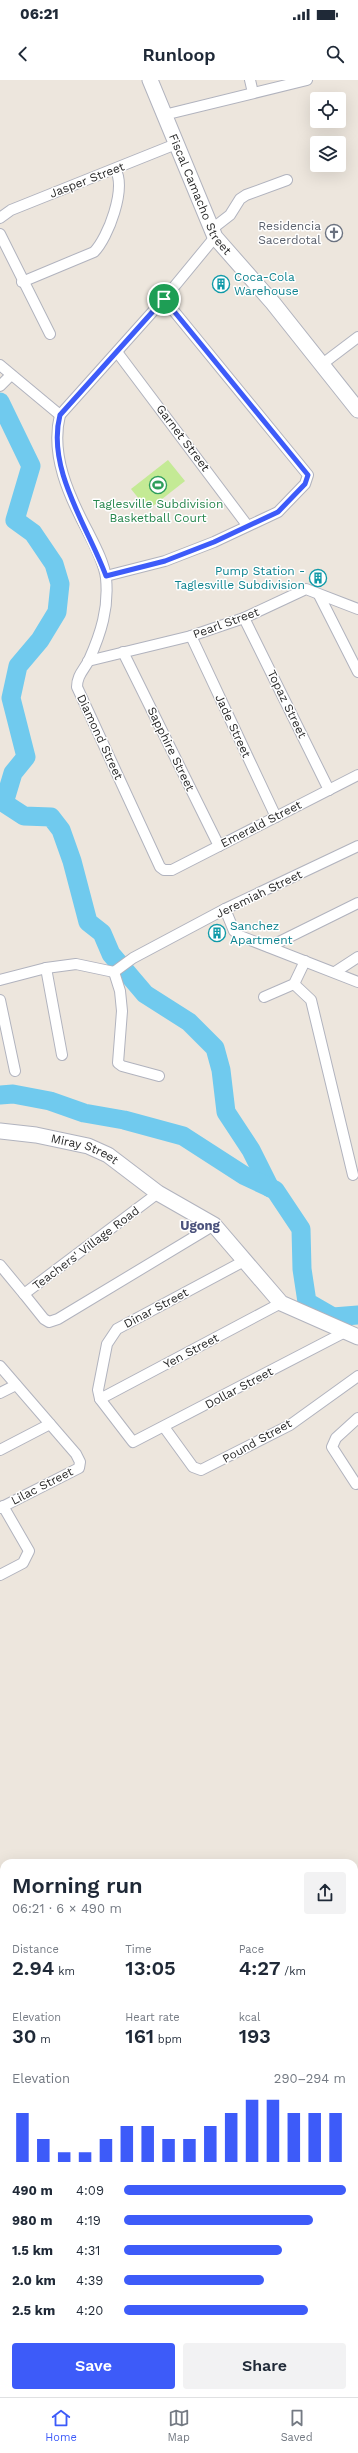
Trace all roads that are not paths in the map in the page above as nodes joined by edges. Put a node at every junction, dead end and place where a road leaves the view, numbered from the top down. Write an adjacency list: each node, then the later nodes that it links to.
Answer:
1 (150, 80): 5 (street, Fiscal Camacho Street)
2 (250, 80): 4 (street)
3 (307, 80): 4 (street)
4 (253, 93): 5 (street)
5 (164, 115): 6 (street, Fiscal Camacho Street)
6 (176, 144): 7 (street, Jasper Street); 10 (street, Fiscal Camacho Street)
7 (115, 169): 9 (street, Jasper Street); 12 (street)
8 (287, 180): 10 (street)
9 (0, 218)
10 (214, 233): 13 (street); 18 (street, Fiscal Camacho Street)
11 (0, 234): 12 (street)
12 (22, 282): 14 (street)
13 (164, 299): 16 (street); 23 (street)
14 (50, 334)
15 (358, 337): 18 (street)
16 (117, 352): 22 (street); 23 (street, Garnet Street)
17 (0, 365): 19 (street)
18 (321, 365): 21 (street, Fiscal Camacho Street)
19 (11, 374): 20 (street); 22 (street)
20 (0, 386)
21 (358, 410)
22 (60, 415): 24 (street, Diamond Street)
23 (247, 525): 24 (street)
24 (106, 576): 30 (street, Diamond Street)
25 (319, 596): 26 (street, Pearl Street); 27 (street, Pearl Street); 31 (street)
26 (358, 609)
27 (244, 618): 28 (street, Pearl Street); 33 (street, Topaz Street)
28 (190, 636): 29 (street, Pearl Street); 34 (street, Jade Street)
29 (123, 652): 30 (street, Pearl Street); 35 (street, Sapphire Street)
30 (88, 661): 37 (street, Diamond Street)
31 (358, 672)
32 (358, 775): 33 (street, Emerald Street)
33 (329, 790): 34 (street, Emerald Street)
34 (276, 816): 35 (street, Emerald Street)
35 (219, 846): 37 (street, Emerald Street)
36 (358, 846): 39 (street, Jeremiah Street)
37 (164, 870)
38 (358, 903): 40 (street)
39 (225, 910): 40 (street); 43 (street, Jeremiah Street)
40 (269, 947): 42 (street)
41 (358, 957): 45 (street)
42 (305, 961): 45 (street); 48 (street)
43 (120, 967): 44 (street); 53 (street)
44 (46, 968): 46 (street); 51 (street)
45 (335, 972): 47 (street)
46 (0, 980)
47 (358, 982)
48 (294, 984): 49 (street); 55 (street)
49 (264, 997)
50 (0, 1000): 52 (street)
51 (62, 1055)
52 (15, 1071)
53 (159, 1076)
54 (0, 1131): 56 (street, Miray Street)
55 (353, 1174)
56 (158, 1193): 57 (street, Miray Street); 60 (street, Teachers' Village Road)
57 (214, 1225): 58 (street, Miray Street); 60 (street)
58 (246, 1260): 61 (street, Miray Street); 67 (street, Dinar Street)
59 (0, 1266): 60 (street, Teachers' Village Road)
60 (24, 1294)
61 (281, 1303): 62 (street); 67 (street, Yen Street)
62 (351, 1335): 70 (street, Dollar Street)
63 (0, 1366): 65 (street)
64 (358, 1376): 70 (street, Pound Street)
65 (16, 1385): 66 (street); 69 (street)
66 (0, 1393)
67 (100, 1399): 70 (street, Dollar Street)
68 (358, 1418): 72 (street)
69 (50, 1424): 71 (street); 73 (street, Lilac Street)
70 (164, 1427)
71 (0, 1450)
72 (356, 1484)
73 (2, 1507): 74 (street)
74 (0, 1575)

